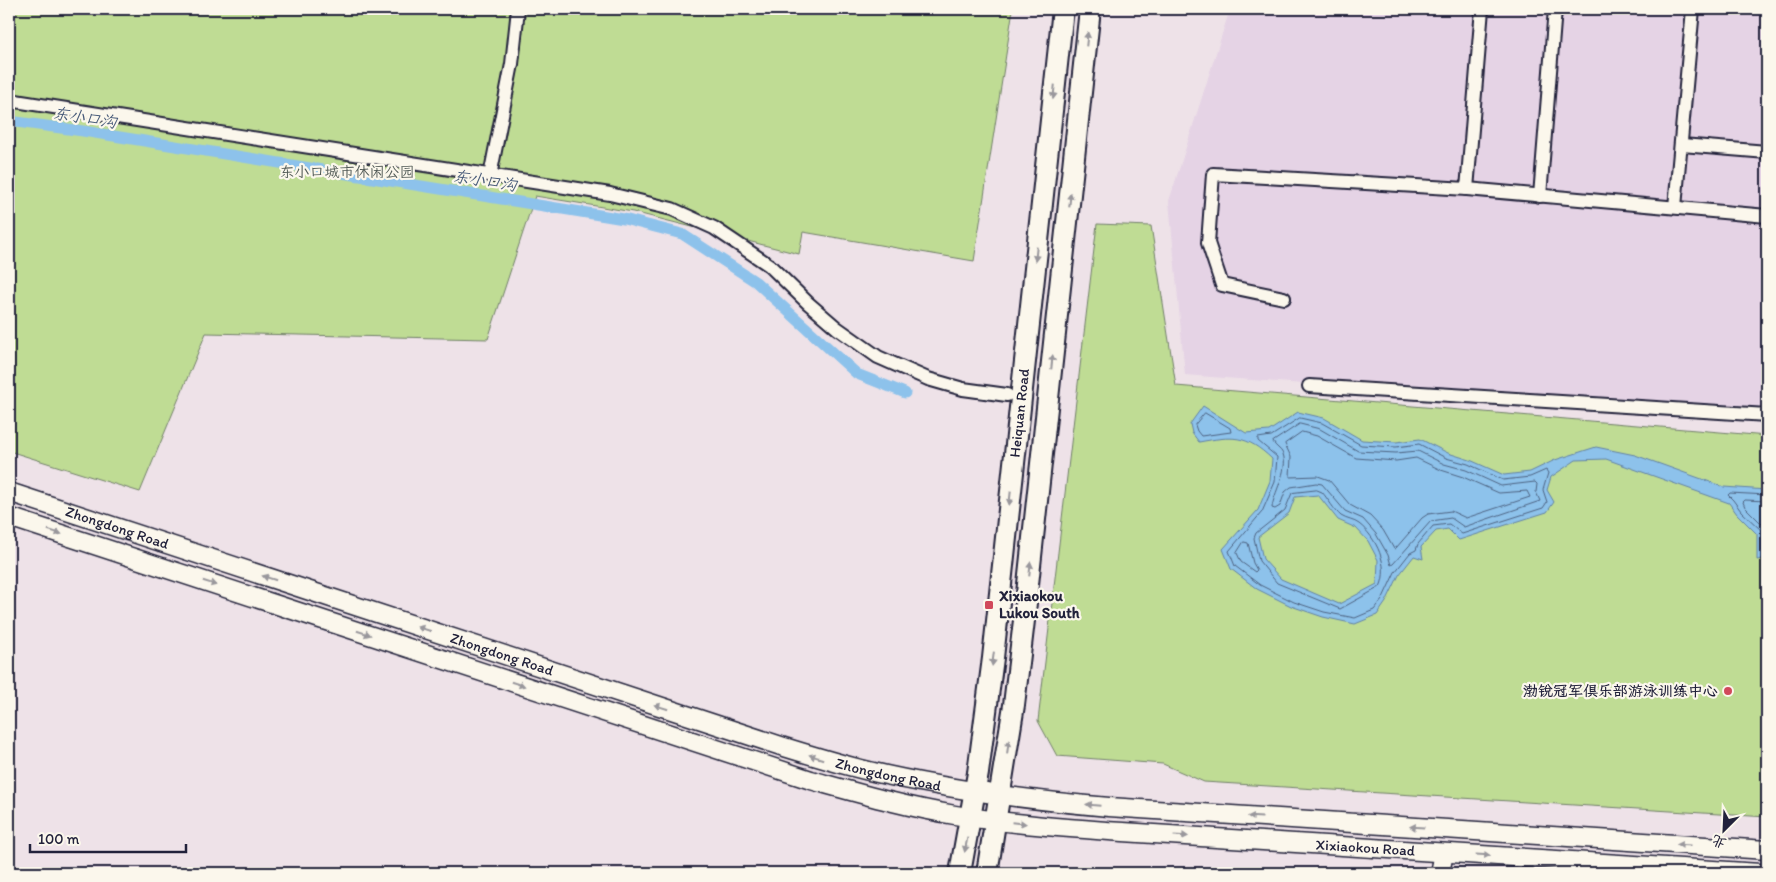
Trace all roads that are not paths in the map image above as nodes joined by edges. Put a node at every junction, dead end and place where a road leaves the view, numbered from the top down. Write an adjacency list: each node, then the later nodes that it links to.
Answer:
1 (518, 9): 10 (street)
2 (1063, 9): 17 (main road, Heiquan Road, one-way to 17)
3 (1090, 9): 22 (main road, Heiquan Road, one-way to 3)
4 (1482, 9): 11 (street)
5 (1555, 9): 12 (street)
6 (1693, 9): 8 (street)
7 (9, 100): 10 (street)
8 (1682, 144): 9 (street); 13 (street)
9 (1767, 152)
10 (490, 176): 17 (street)
11 (1467, 189): 12 (street); 15 (street)
12 (1540, 196): 13 (street)
13 (1675, 208): 14 (street)
14 (1767, 216)
15 (1284, 298)
16 (1309, 386): 18 (street)
17 (1013, 402): 21 (main road, Heiquan Road, one-way to 21)
18 (1767, 415)
19 (9, 492): 21 (main road, Zhongdong Road, one-way to 19)
20 (9, 517): 23 (main road, Zhongdong Road, one-way to 23)
21 (975, 792): 22 (main road, Zhongdong Road); 23 (main road, Heiquan Road)
22 (1000, 795): 24 (main road, Heiquan Road); 25 (main road, Xixiaokou Road, one-way to 22)
23 (971, 817): 24 (main road, Xixiaokou Road); 27 (main road, Heiquan Road, one-way to 27)
24 (997, 821): 26 (main road, Xixiaokou Road, one-way to 26); 28 (main road, Heiquan Road)
25 (1767, 850)
26 (1444, 853): 29 (main road); 30 (main road, Xixiaokou Road, one-way to 30)
27 (960, 873)
28 (987, 873)
29 (1440, 873)
30 (1760, 873)

